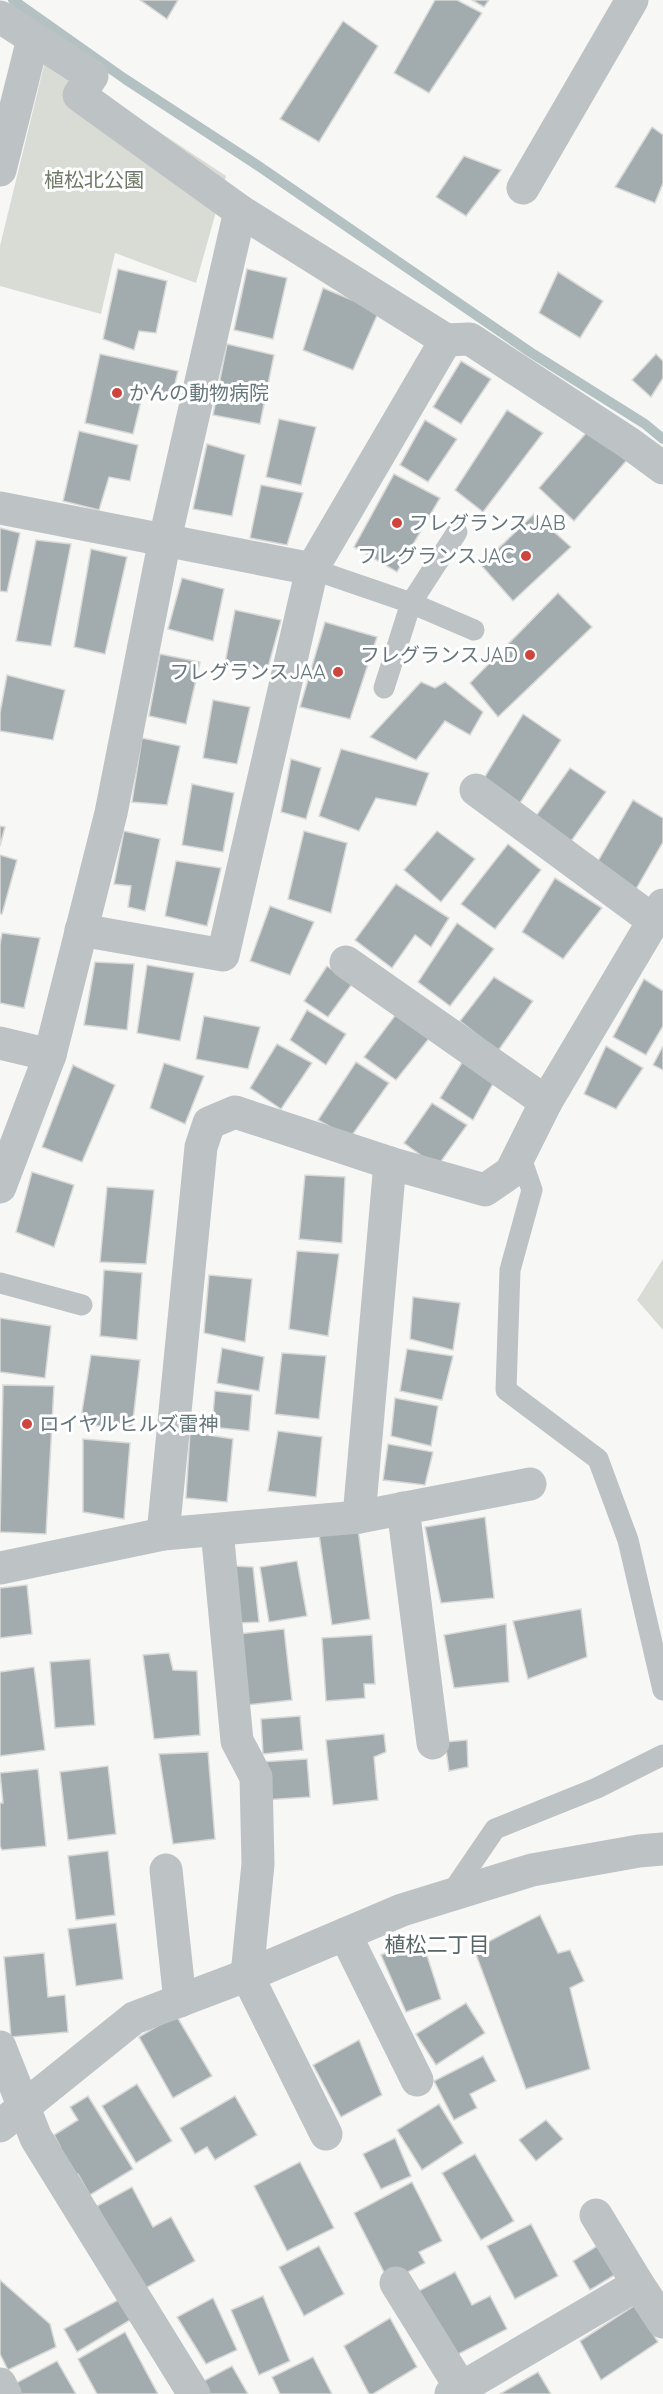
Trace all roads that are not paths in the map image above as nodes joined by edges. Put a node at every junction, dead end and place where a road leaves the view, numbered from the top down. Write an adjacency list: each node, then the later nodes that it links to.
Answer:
1 (632, 0): 5 (street)
2 (0, 17): 3 (street)
3 (33, 39): 4 (street); 6 (street)
4 (0, 170)
5 (523, 188)
6 (240, 212): 7 (street); 11 (street)
7 (446, 340): 8 (street); 12 (street)
8 (663, 468)
9 (0, 508): 11 (street)
10 (457, 532): 13 (lane)
11 (165, 539): 12 (street); 18 (street)
12 (312, 569): 13 (lane); 18 (street)
13 (411, 603): 14 (lane); 15 (lane)
14 (474, 630)
15 (384, 688)
16 (476, 790): 17 (street)
17 (659, 913): 22 (street)
18 (81, 930): 21 (street)
19 (346, 962): 22 (street)
20 (0, 1043): 21 (street)
21 (50, 1055): 25 (street)
22 (546, 1102): 23 (street)
23 (520, 1155): 24 (street); 34 (lane)
24 (390, 1163): 30 (street); 32 (street)
25 (0, 1187)
26 (0, 1283): 27 (lane)
27 (82, 1305)
28 (530, 1484): 29 (street)
29 (403, 1509): 30 (street); 35 (street)
30 (359, 1517): 31 (street)
31 (217, 1530): 32 (street); 41 (street)
32 (163, 1534): 33 (street)
33 (0, 1568)
34 (663, 1690)
35 (434, 1743)
36 (663, 1755): 39 (lane)
37 (663, 1849): 39 (street)
38 (166, 1870): 42 (street)
39 (450, 1895): 40 (street)
40 (345, 1934): 41 (street); 44 (street)
41 (247, 1975): 42 (street); 46 (street)
42 (180, 2001): 45 (street)
43 (0, 2048): 45 (street)
44 (417, 2080)
45 (12, 2117): 54 (street)
46 (326, 2134)
47 (596, 2215): 49 (street)
48 (396, 2283): 52 (street)
49 (638, 2284): 50 (street); 52 (street)
50 (663, 2322)
51 (0, 2384): 53 (street)
52 (456, 2391)
53 (5, 2394)
54 (194, 2394)

